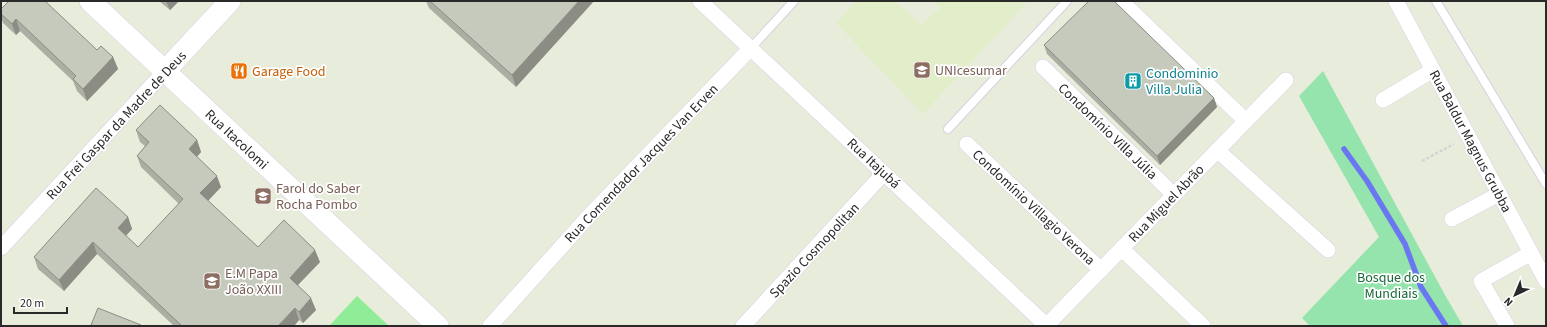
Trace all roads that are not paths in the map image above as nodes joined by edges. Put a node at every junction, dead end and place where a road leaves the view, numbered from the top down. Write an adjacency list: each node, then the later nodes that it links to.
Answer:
1 (90, 1): 12 (main road, Rua Itacolomi)
2 (230, 1): 12 (main road, Rua Frei Gaspar da Madre de Deus)
3 (700, 1): 9 (street, Rua Itajubá)
4 (794, 1): 9 (lane, Rua Comendador Jacques Van Erven)
5 (1066, 1): 16 (lane)
6 (1121, 1): 15 (street)
7 (1396, 1): 11 (street, Rua Baldur Magnus Grubba)
8 (1436, 1): 20 (lane)
9 (751, 48): 19 (street, Rua Itajubá); 31 (street, Rua Comendador Jacques Van Erven)
10 (1043, 67): 22 (street, Condomínio Villa Júlia)
11 (1433, 70): 14 (street); 21 (street, Rua Baldur Magnus Grubba)
12 (165, 71): 24 (street, Rua Frei Gaspar da Madre de Deus); 30 (main road, Rua Itacolomi)
13 (1286, 80): 15 (street, Rua Miguel Abrão)
14 (1383, 100)
15 (1246, 121): 18 (street, Rua Miguel Abrão)
16 (948, 129)
17 (967, 144): 28 (street, Condomínio Villagio Verona)
18 (1217, 150): 22 (street, Rua Miguel Abrão); 26 (street)
19 (884, 174): 32 (street, Spazio Cosmopolitan); 33 (street, Rua Itajubá)
20 (1546, 184)
21 (1499, 194): 23 (street); 27 (street, Rua Baldur Magnus Grubba)
22 (1174, 195): 25 (street, Rua Miguel Abrão)
23 (1452, 219)
24 (1, 248)
25 (1122, 249): 28 (street, Rua Miguel Abrão); 34 (street)
26 (1328, 250)
27 (1531, 253): 29 (street, Rua Baldur Magnus Grubba); 35 (street)
28 (1101, 270): 33 (street, Rua Miguel Abrão)
29 (1546, 281)
30 (438, 326)
31 (490, 326)
32 (743, 326)
33 (1047, 326)
34 (1203, 326)
35 (1507, 326)

